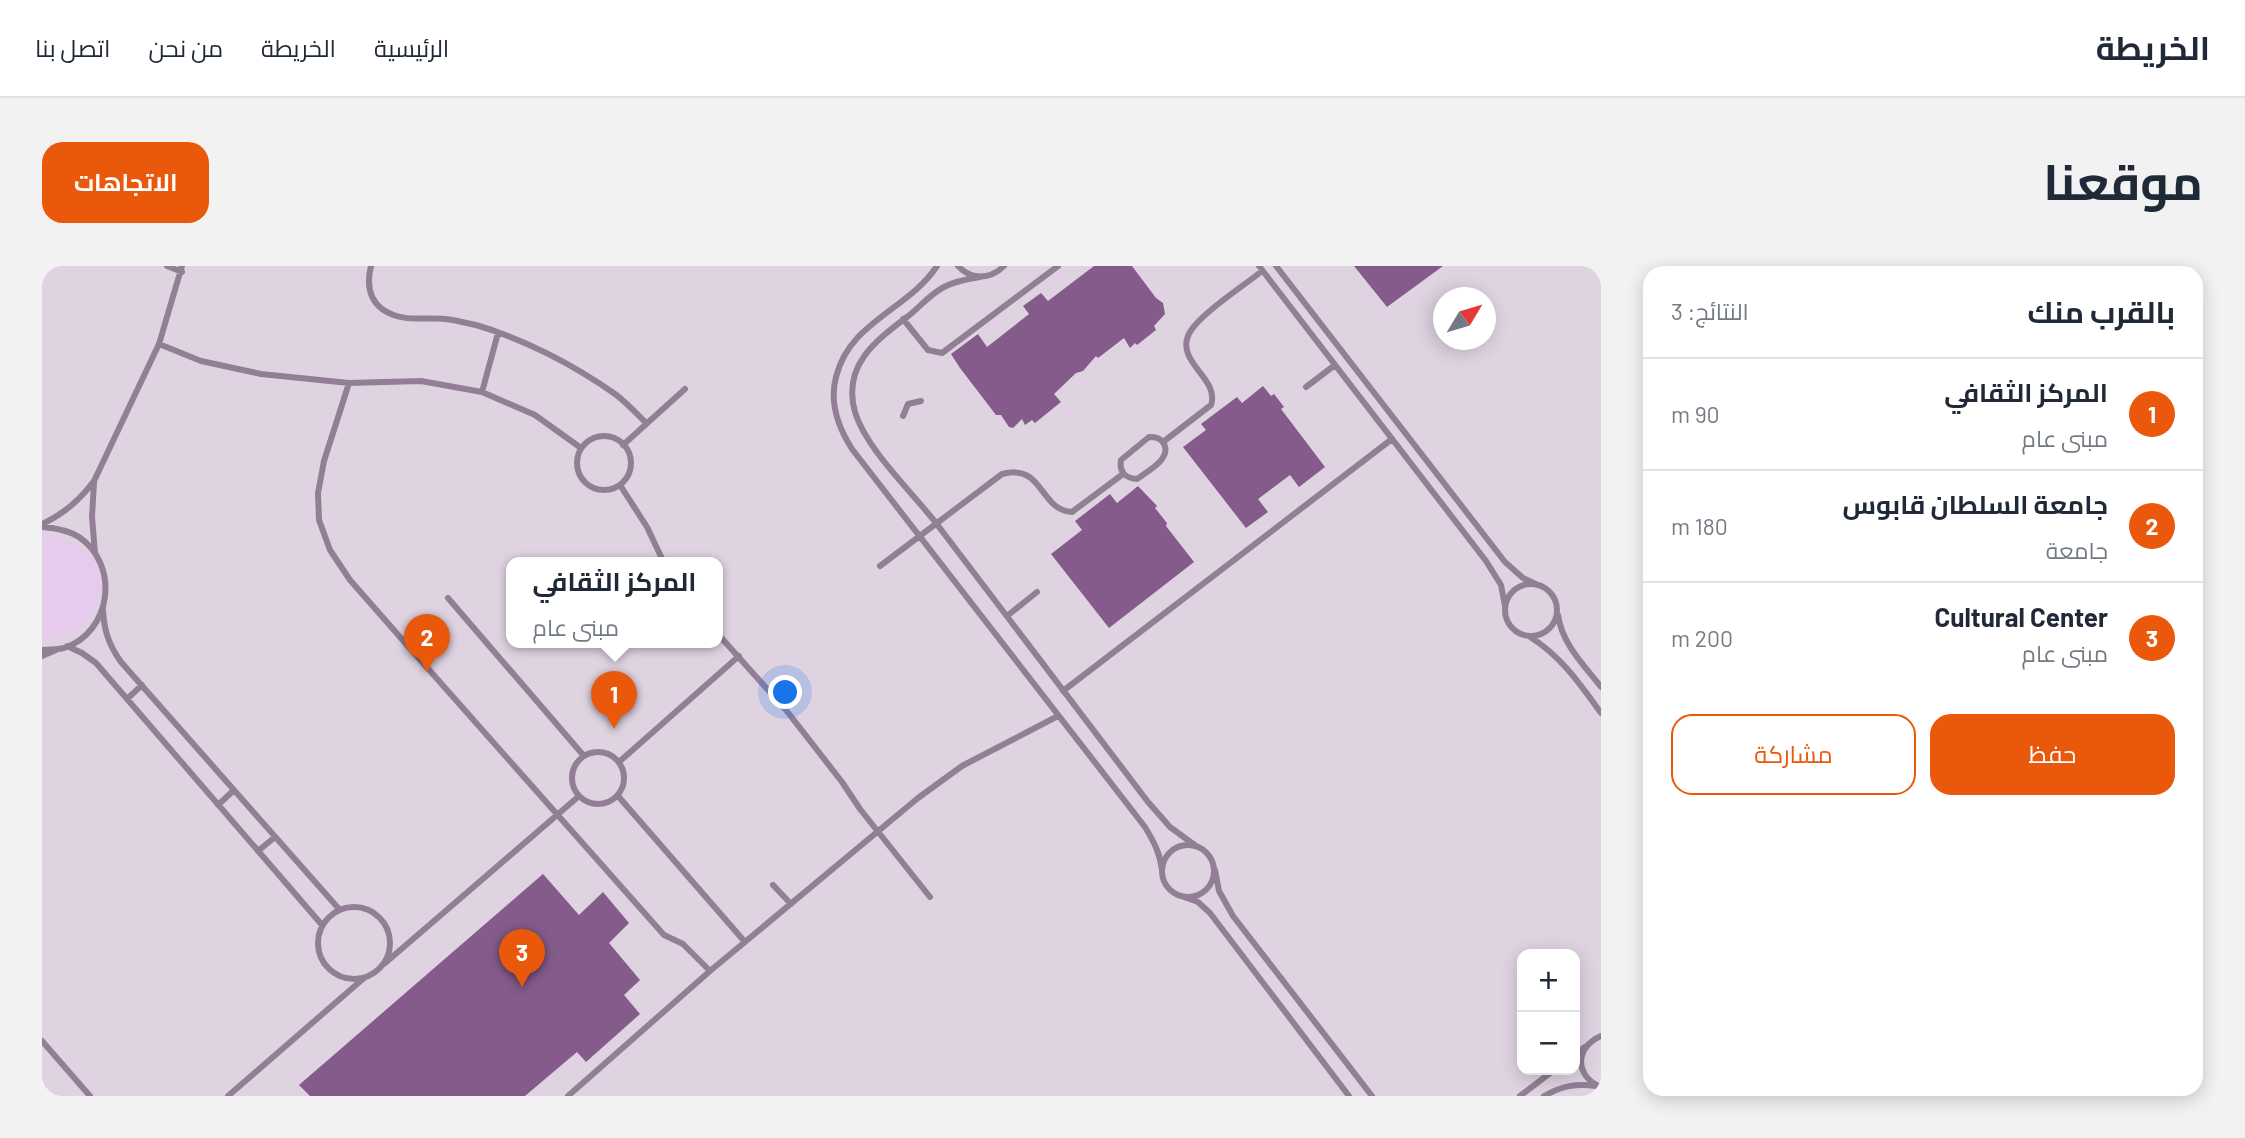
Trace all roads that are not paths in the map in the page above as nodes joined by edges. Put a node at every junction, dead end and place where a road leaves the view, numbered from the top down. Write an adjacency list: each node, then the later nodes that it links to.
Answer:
1 (167, 266): 8 (lane)
2 (371, 266): 12 (lane)
3 (936, 266): 31 (lane)
4 (958, 266): 10 (lane)
5 (1003, 266): 10 (lane)
6 (1058, 266): 11 (lane)
7 (1276, 266): 35 (lane)
8 (183, 268): 13 (lane)
9 (1261, 269): 14 (lane); 23 (lane)
10 (979, 277): 11 (lane)
11 (903, 319): 29 (lane)
12 (498, 332): 18 (lane); 21 (lane)
13 (159, 344): 15 (lane); 27 (lane)
14 (1335, 365): 16 (lane); 22 (lane)
15 (349, 383): 18 (lane); 60 (lane)
16 (1306, 387)
17 (685, 390): 21 (lane)
18 (482, 392): 25 (lane)
19 (921, 401): 20 (lane)
20 (903, 416)
21 (646, 423): 24 (lane)
22 (1392, 439): 38 (lane); 50 (lane)
23 (1163, 442): 26 (lane); 26 (lane)
24 (624, 444): 25 (lane); 28 (lane)
25 (580, 448): 28 (lane)
26 (1123, 474): 29 (lane)
27 (94, 481): 30 (lane); 32 (lane)
28 (620, 485): 33 (lane)
29 (936, 523): 31 (lane); 41 (lane)
30 (42, 526): 32 (lane)
31 (919, 536): 34 (lane); 53 (lane)
32 (95, 553): 39 (lane)
33 (661, 557)
34 (880, 566)
35 (1538, 585): 38 (lane); 40 (lane)
36 (1037, 592): 41 (lane)
37 (448, 598): 54 (lane)
38 (1505, 606): 42 (lane)
39 (103, 610): 44 (lane); 48 (lane)
40 (1557, 611): 42 (lane); 49 (lane)
41 (1007, 616): 50 (lane)
42 (1529, 636): 52 (lane)
43 (723, 640): 47 (lane)
44 (64, 648): 45 (lane); 46 (lane); 51 (lane)
45 (42, 650)
46 (42, 656)
47 (738, 656): 55 (lane); 61 (lane)
48 (142, 685): 51 (lane); 56 (lane)
49 (1601, 687)
50 (1063, 691): 63 (lane)
51 (127, 699): 59 (lane)
52 (1601, 713)
53 (1058, 716): 61 (lane); 65 (lane)
54 (584, 756): 55 (lane); 57 (lane)
55 (619, 762): 58 (lane)
56 (234, 790): 59 (lane); 62 (lane)
57 (579, 796): 58 (lane); 60 (lane)
58 (618, 796): 73 (lane)
59 (218, 804): 64 (lane)
60 (559, 816): 74 (lane); 75 (lane)
61 (878, 830): 69 (lane); 70 (lane)
62 (275, 837): 64 (lane); 71 (lane)
63 (1196, 846): 65 (lane); 66 (lane)
64 (258, 851): 72 (lane)
65 (1162, 870): 68 (lane)
66 (1214, 870): 68 (lane); 87 (lane)
67 (773, 885): 70 (lane)
68 (1181, 896): 86 (lane)
69 (930, 897)
70 (791, 904): 73 (lane)
71 (339, 909): 72 (lane); 74 (lane)
72 (322, 925): 76 (lane)
73 (745, 942): 75 (lane)
74 (384, 964): 76 (lane)
75 (710, 971): 85 (lane)
76 (364, 978): 84 (lane)
77 (1601, 1036): 79 (lane)
78 (42, 1041): 83 (lane)
79 (1586, 1045): 80 (lane); 82 (lane)
80 (1580, 1050)
81 (1548, 1075): 88 (lane)
82 (1601, 1087): 89 (lane)
83 (90, 1096)
84 (228, 1096)
85 (568, 1096)
86 (1349, 1096)
87 (1372, 1096)
88 (1520, 1096)
89 (1544, 1096)

